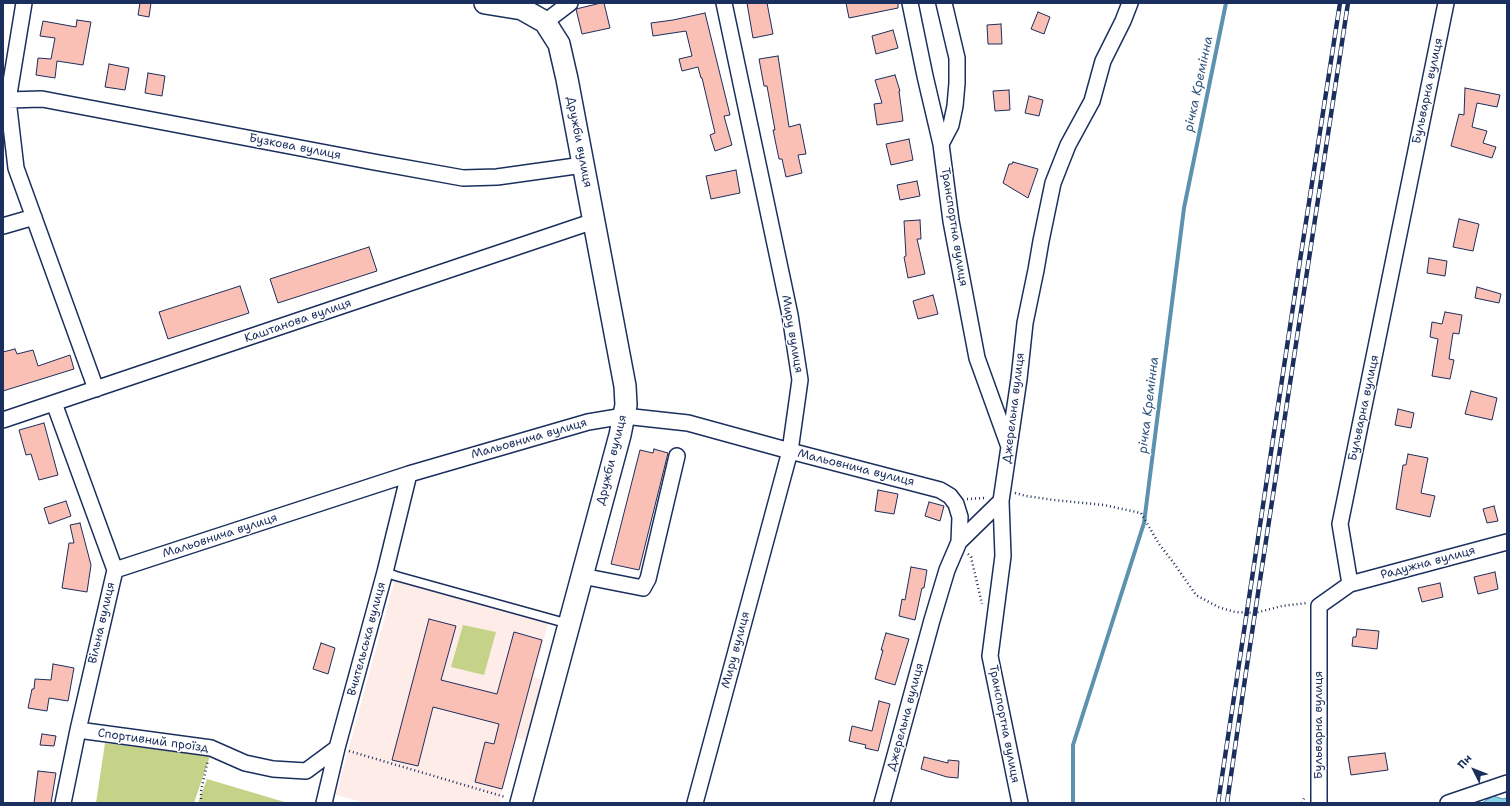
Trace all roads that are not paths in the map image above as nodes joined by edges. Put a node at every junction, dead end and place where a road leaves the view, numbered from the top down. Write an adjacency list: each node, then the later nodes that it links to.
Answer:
1 (24, 3): 10 (street)
2 (485, 3): 9 (street)
3 (570, 3): 9 (street)
4 (724, 3): 21 (street, Миру вулиця)
5 (910, 3): 11 (street, Транспортна вулиця)
6 (944, 3): 11 (street)
7 (1130, 3): 20 (street, Джерельна вулиця)
8 (1446, 3): 30 (street, Бульварна вулиця)
9 (545, 22): 12 (street, Дружби вулиця)
10 (5, 100): 12 (street, Бузкова вулиця); 13 (street)
11 (941, 144): 20 (street, Транспортна вулиця)
12 (583, 165): 14 (street, Дружби вулиця)
13 (34, 217): 15 (street); 16 (street)
14 (594, 221): 16 (street, Каштанова вулиця); 18 (street, Дружби вулиця)
15 (3, 226)
16 (96, 389): 17 (street, Каштанова вулиця)
17 (54, 402): 19 (street, Каштанова вулиця); 27 (street, Вільна вулиця)
18 (624, 416): 21 (street, Мальовнича вулиця); 23 (street, Мальовнича вулиця); 29 (street, Дружби вулиця)
19 (3, 420)
20 (1009, 449): 24 (street, Джерельна вулиця)
21 (790, 451): 25 (street, Мальовнича вулиця); 38 (street, Миру вулиця)
22 (677, 456): 29 (street)
23 (409, 474): 27 (street, Мальовнича вулиця); 28 (street, Вчительська вулиця)
24 (1002, 496): 25 (street, Джерельна вулиця); 40 (street, Транспортна вулиця)
25 (959, 542): 39 (street, Джерельна вулиця)
26 (1507, 542): 30 (street, Радужна вулиця)
27 (115, 570): 32 (street, Вільна вулиця)
28 (385, 572): 31 (lane); 33 (street, Вчительська вулиця)
29 (582, 576): 31 (street, Дружби вулиця)
30 (1350, 584): 41 (street, Бульварна вулиця)
31 (569, 624): 35 (street, Дружби вулиця)
32 (78, 730): 33 (street, Спортивний проїзд); 36 (street, Вільна вулиця)
33 (337, 748): 37 (street, Вчительська вулиця)
34 (1507, 783): 42 (street)
35 (521, 802)
36 (63, 803)
37 (324, 803)
38 (695, 803)
39 (882, 803)
40 (1020, 803)
41 (1319, 803)
42 (1448, 803)

